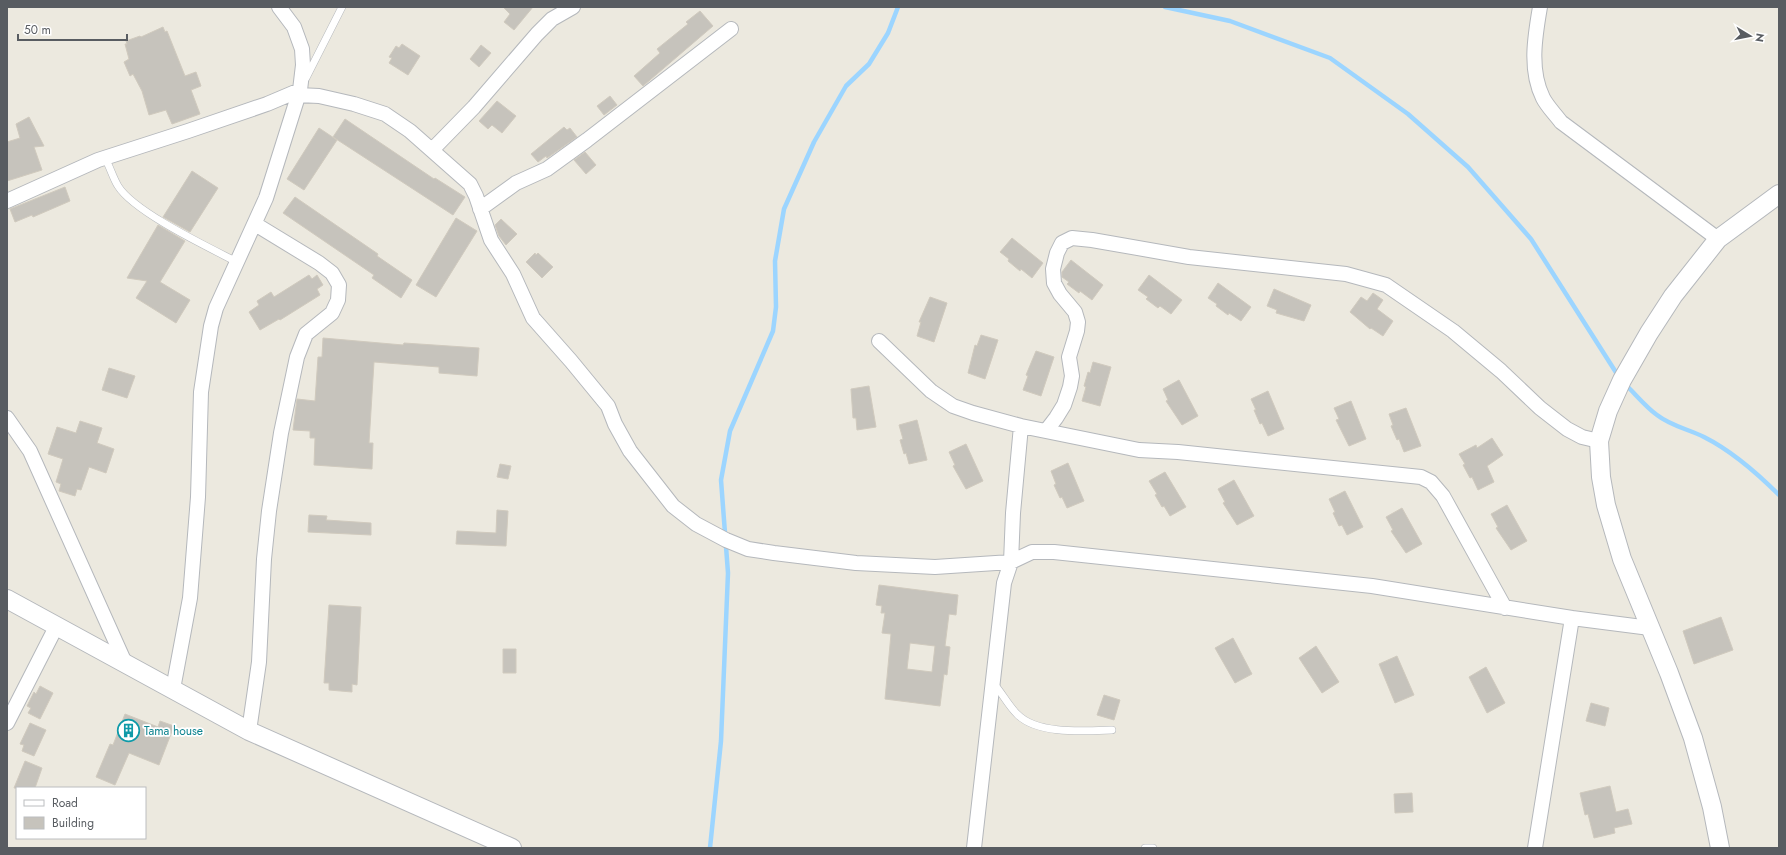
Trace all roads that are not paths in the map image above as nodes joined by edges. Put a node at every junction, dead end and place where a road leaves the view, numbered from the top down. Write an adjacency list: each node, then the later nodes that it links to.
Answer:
1 (279, 7): 6 (street)
2 (342, 7): 6 (lane)
3 (573, 7): 7 (street)
4 (1540, 7): 13 (street)
5 (731, 29): 11 (street)
6 (299, 93): 7 (street); 8 (street); 12 (street)
7 (432, 150): 11 (street)
8 (105, 158): 10 (street); 14 (lane)
9 (1779, 194): 13 (street)
10 (7, 201)
11 (480, 209): 20 (street)
12 (255, 224): 14 (street); 31 (street)
13 (1718, 239): 19 (street)
14 (237, 262): 28 (street)
15 (880, 341): 17 (street)
16 (7, 418): 26 (street)
17 (1021, 426): 18 (street); 20 (street)
18 (1046, 431): 19 (street); 22 (street)
19 (1599, 441): 25 (street)
20 (1011, 562): 22 (street); 27 (street)
21 (7, 599): 24 (street)
22 (1505, 608): 23 (street)
23 (1572, 618): 25 (street); 36 (street)
24 (56, 627): 26 (street); 29 (street)
25 (1650, 628): 37 (street)
26 (126, 665): 28 (street)
27 (993, 682): 30 (lane); 33 (street)
28 (173, 690): 31 (street)
29 (7, 723)
30 (1112, 730)
31 (248, 731): 32 (street)
32 (512, 848)
33 (974, 848)
34 (1145, 848): 35 (lane)
35 (1153, 848)
36 (1535, 848)
37 (1720, 848)

